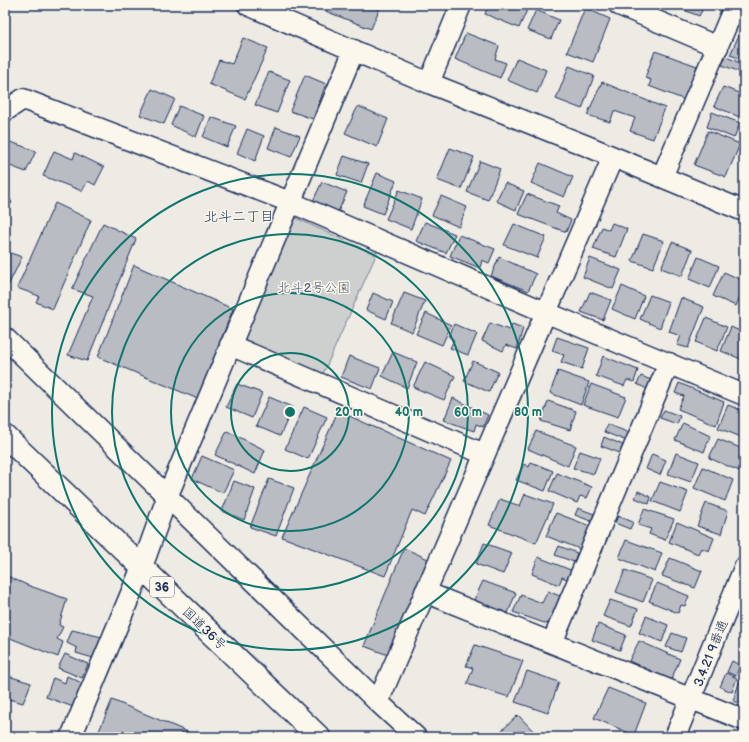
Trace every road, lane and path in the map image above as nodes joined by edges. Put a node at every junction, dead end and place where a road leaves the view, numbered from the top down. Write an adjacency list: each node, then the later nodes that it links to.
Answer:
1 (248, 5): 6 (street)
2 (462, 5): 7 (street)
3 (619, 5): 5 (street)
4 (735, 5): 5 (street)
5 (718, 47): 10 (street)
6 (354, 50): 7 (street); 11 (street)
7 (429, 83): 9 (street)
8 (5, 111): 11 (street)
9 (612, 157): 10 (street); 13 (street)
10 (662, 177): 12 (street)
11 (290, 202): 13 (street); 15 (street)
12 (744, 211)
13 (545, 312): 16 (street); 19 (street)
14 (5, 338): 20 (street)
15 (230, 345): 19 (street); 20 (street)
16 (669, 363): 17 (street); 24 (street)
17 (744, 394)
18 (5, 436): 21 (highway, 国道36号 / 36)
19 (484, 454): 23 (street)
20 (168, 495): 21 (street); 26 (street)
21 (142, 568): 28 (street); 29 (highway, 国道36号 / 36)
22 (742, 577): 25 (street, 3.4.21 9番通)
23 (425, 592): 24 (street); 26 (street)
24 (552, 643): 25 (street)
25 (691, 699): 27 (street); 31 (street, 3.4.21 9番通)
26 (378, 702): 30 (street)
27 (744, 720)
28 (71, 737)
29 (319, 737)
30 (416, 737)
31 (675, 737)

